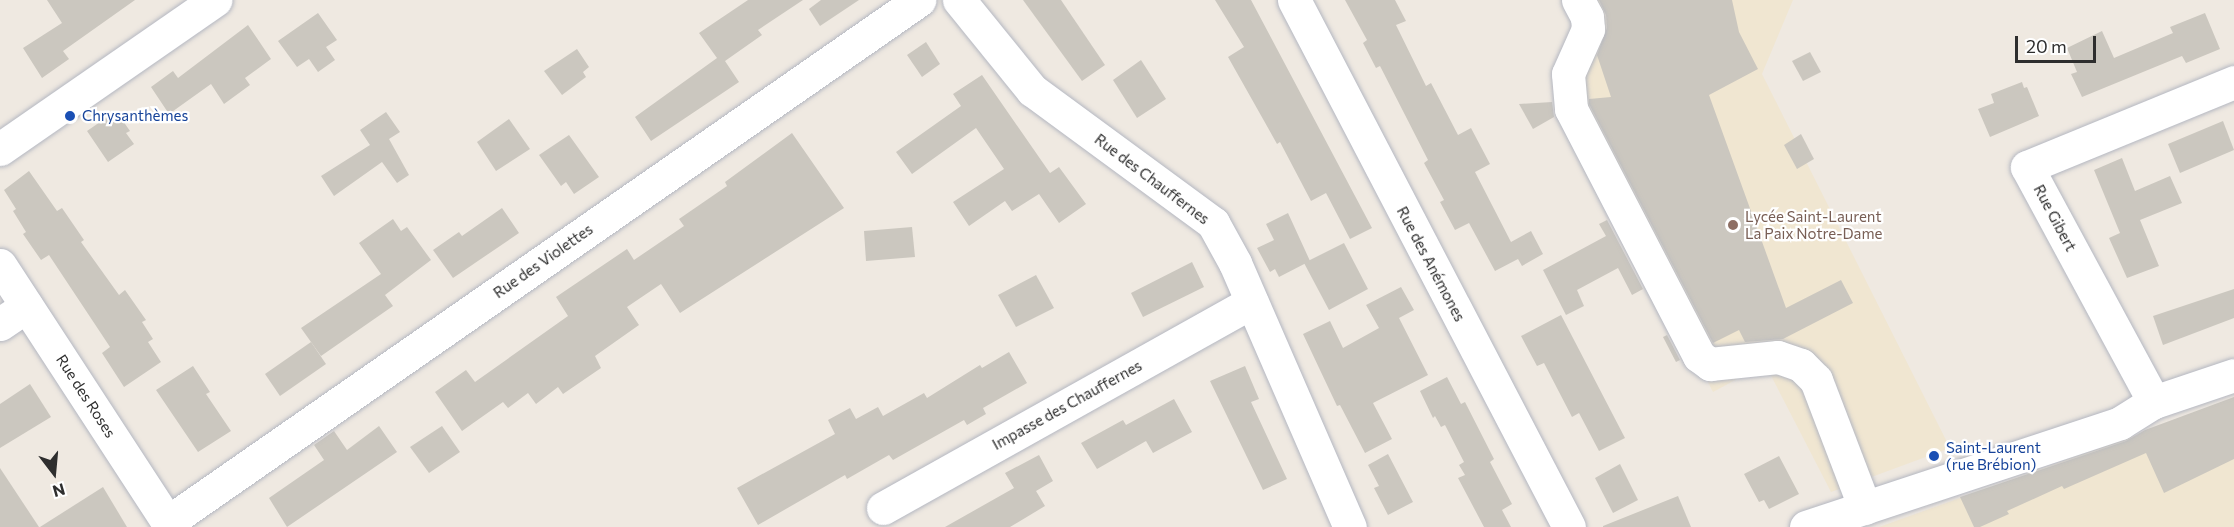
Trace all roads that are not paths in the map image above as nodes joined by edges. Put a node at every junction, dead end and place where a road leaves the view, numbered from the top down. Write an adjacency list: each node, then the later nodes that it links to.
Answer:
1 (215, 0): 7 (street)
2 (919, 0): 16 (street, Rue des Violettes)
3 (959, 0): 9 (street, Rue des Chauffernes)
4 (1294, 0): 18 (street, Rue des Anémones)
5 (1578, 0): 15 (street)
6 (2234, 82): 13 (street, Rue Gibert)
7 (0, 148)
8 (0, 265): 10 (street, Rue des Roses)
9 (1251, 302): 14 (street, Impasse des Chauffernes); 17 (street, Rue des Chauffernes)
10 (27, 306): 11 (street); 16 (street, Rue des Roses)
11 (0, 324)
12 (2234, 375): 13 (street)
13 (2154, 402): 15 (street)
14 (883, 508)
15 (1865, 508): 19 (street)
16 (170, 524)
17 (1350, 527)
18 (1569, 527)
19 (1806, 527)

